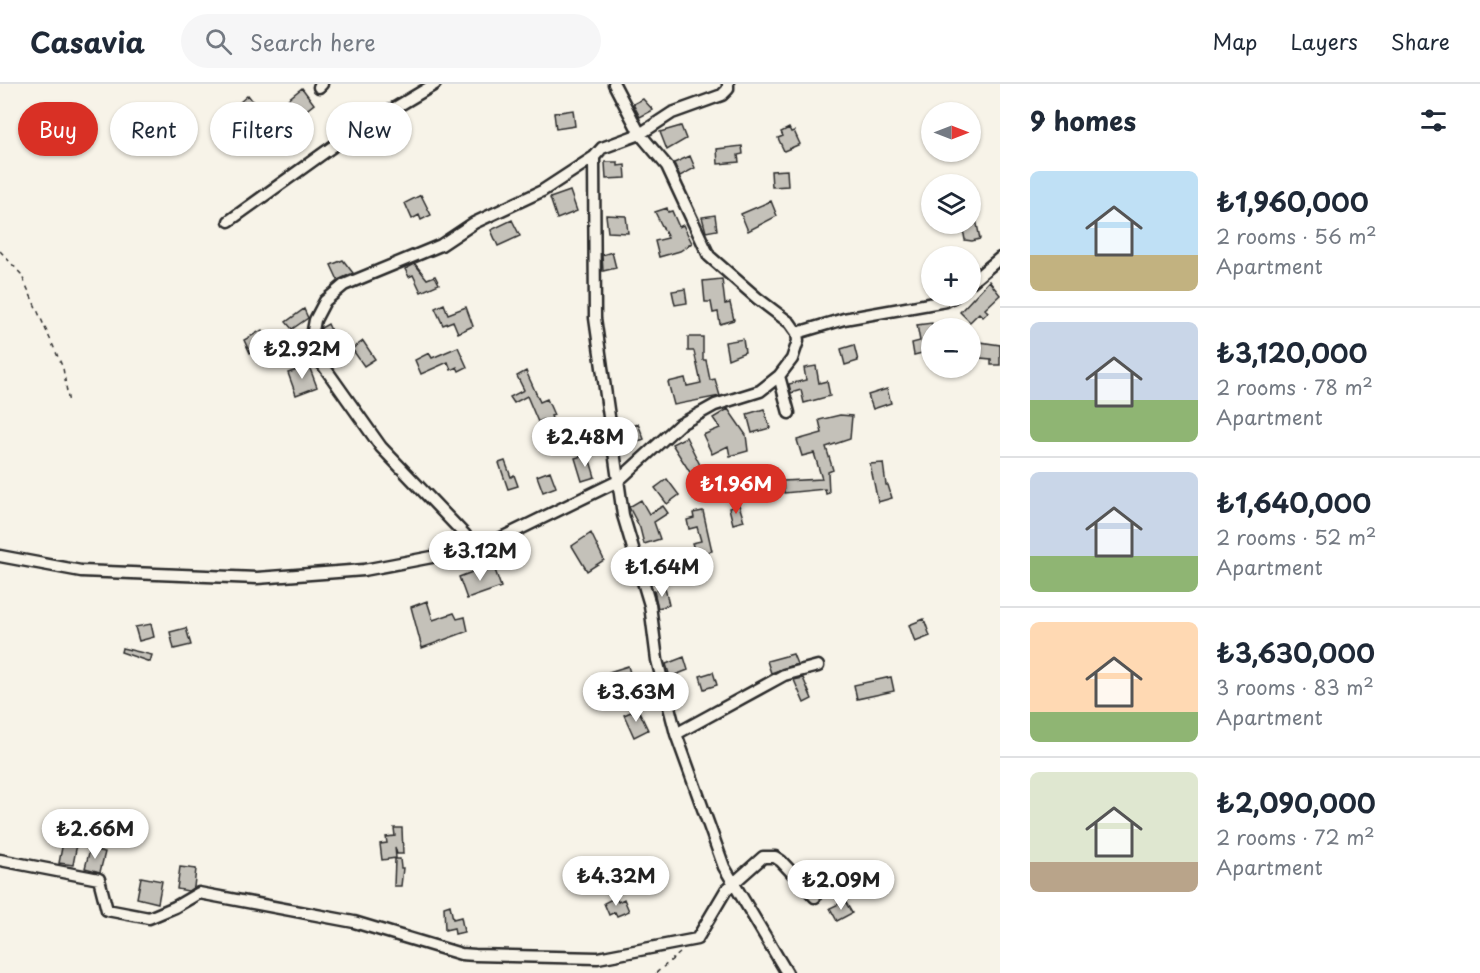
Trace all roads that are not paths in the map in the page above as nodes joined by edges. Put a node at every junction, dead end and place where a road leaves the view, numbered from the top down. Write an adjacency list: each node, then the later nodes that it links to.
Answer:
1 (435, 84): 6 (street)
2 (614, 84): 4 (street)
3 (728, 84): 4 (street)
4 (640, 134): 5 (street); 10 (street)
5 (594, 158): 13 (street); 14 (street)
6 (229, 221)
7 (1000, 258): 8 (street)
8 (981, 274)
9 (922, 306): 10 (street)
10 (797, 333): 11 (street)
11 (779, 376): 12 (street); 13 (street)
12 (789, 413)
13 (618, 481): 14 (street); 17 (street)
14 (473, 548): 15 (street)
15 (0, 556)
16 (818, 666): 17 (street)
17 (676, 734): 19 (street)
18 (0, 860): 19 (street)
19 (733, 883): 20 (street); 21 (street)
20 (814, 897)
21 (787, 973)

